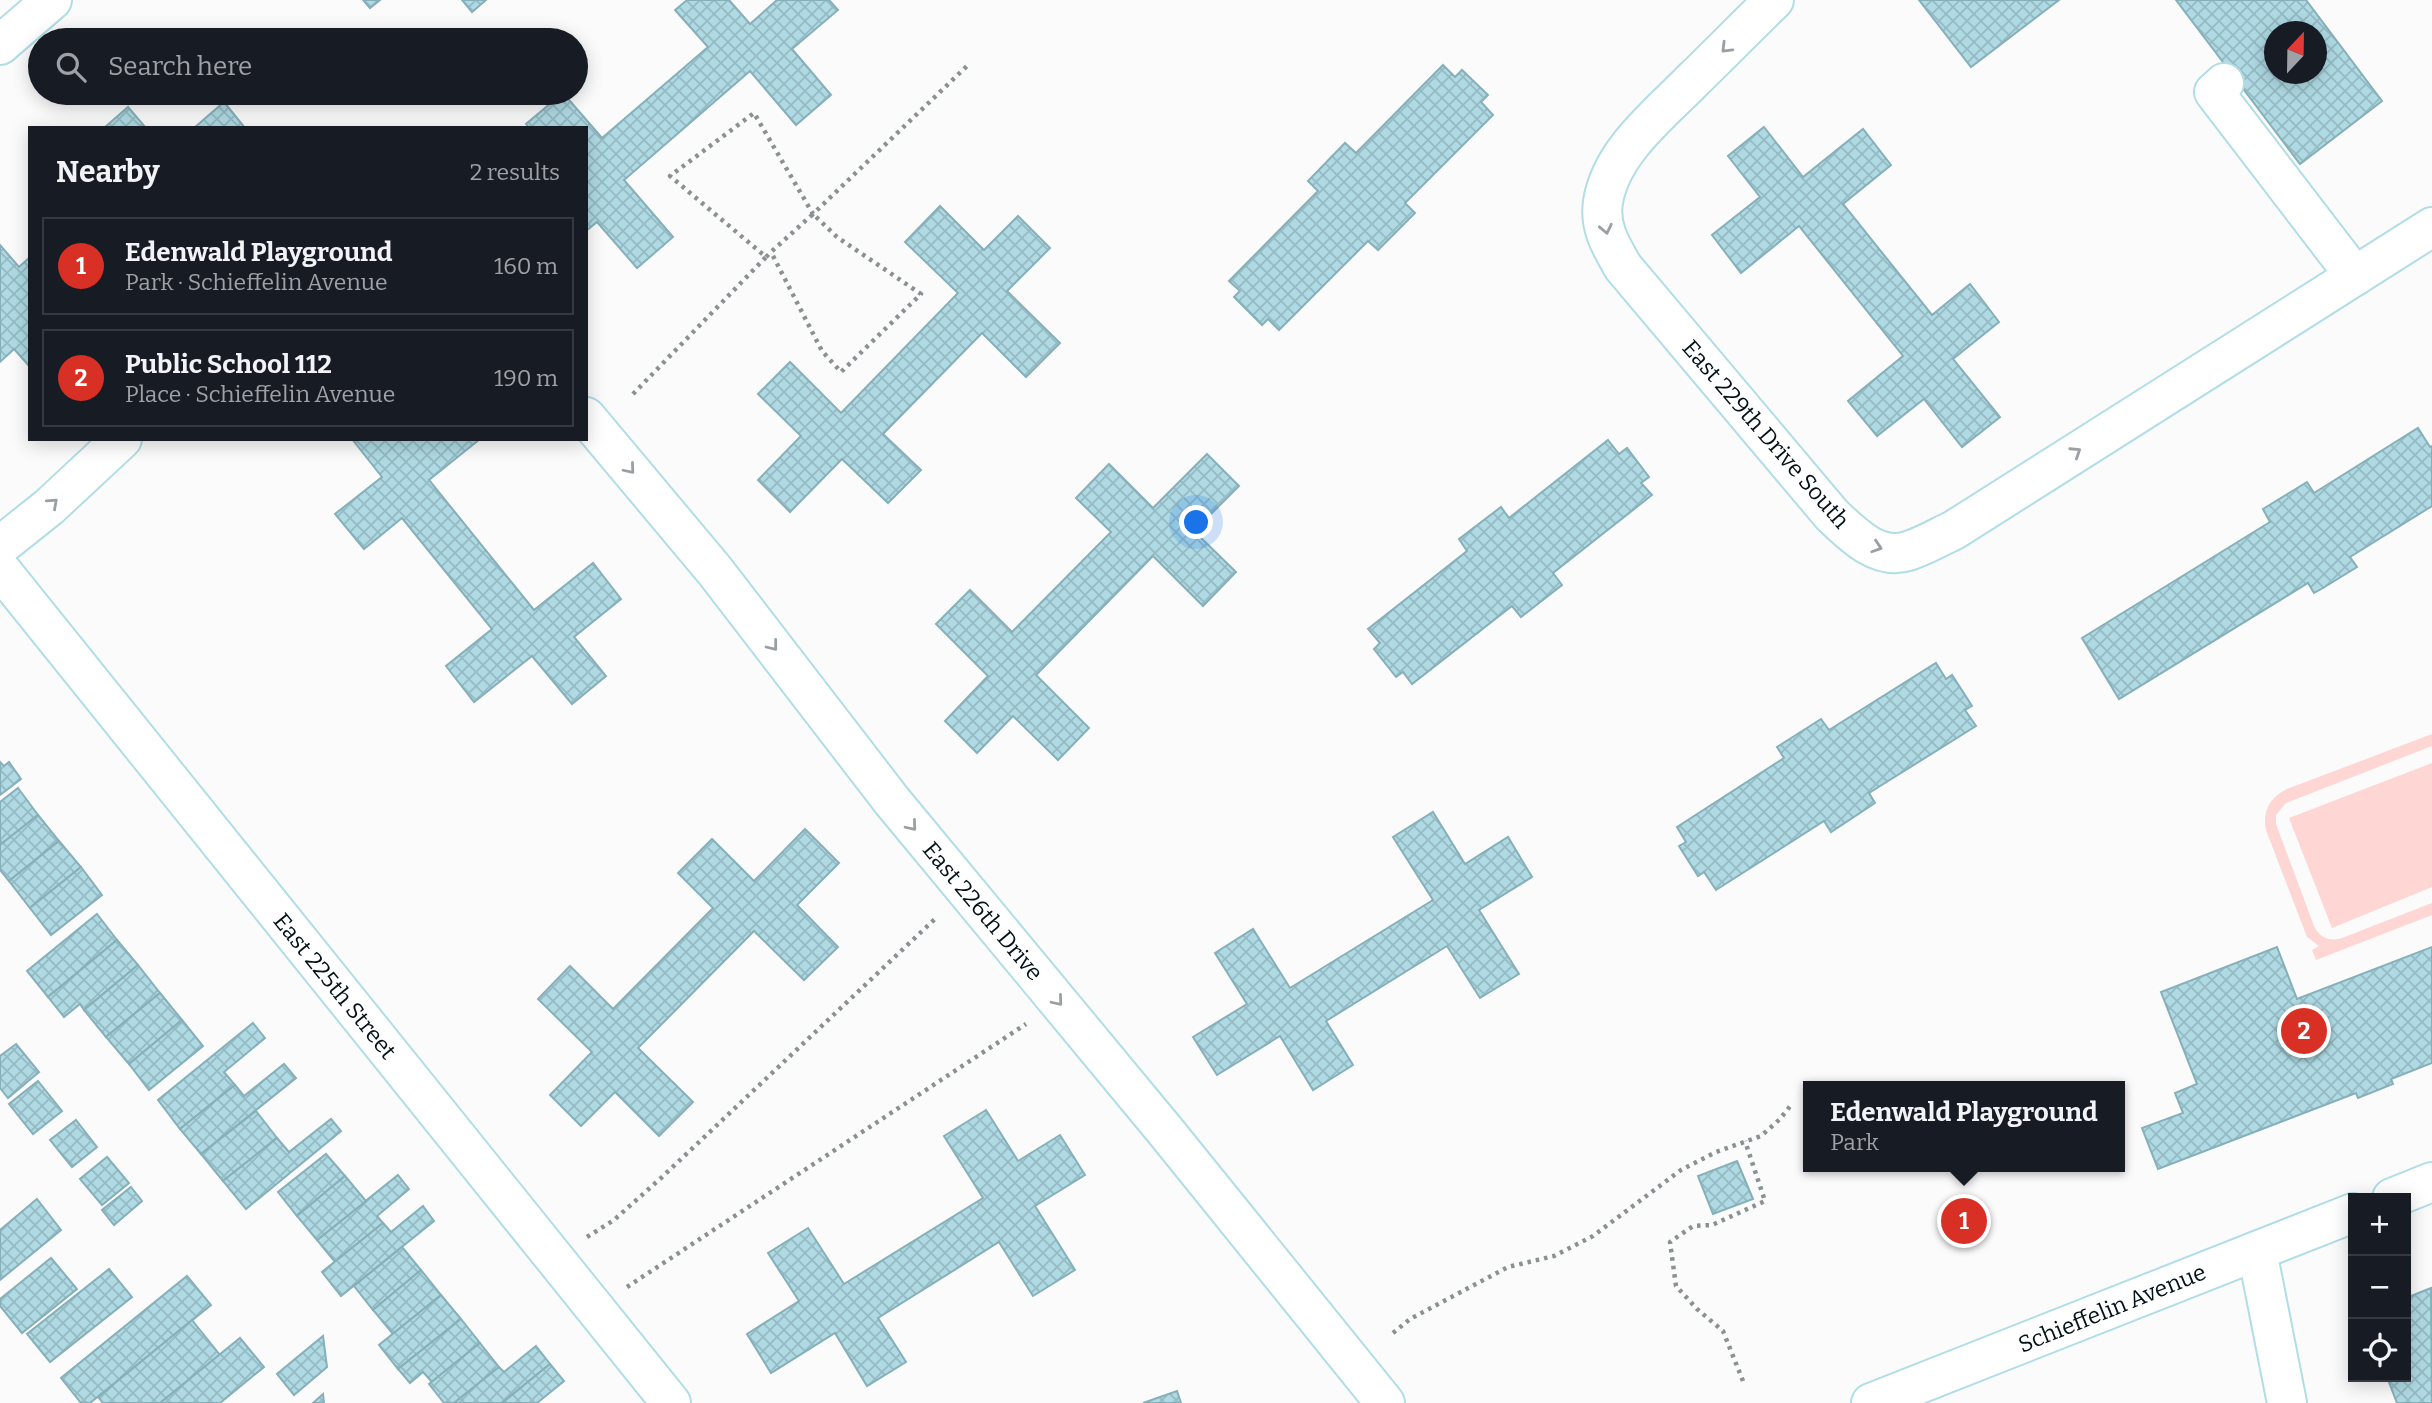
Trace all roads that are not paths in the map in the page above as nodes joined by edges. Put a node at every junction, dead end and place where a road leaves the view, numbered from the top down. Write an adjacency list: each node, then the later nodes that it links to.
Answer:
1 (52, 0): 3 (street)
2 (1774, 0): 6 (street, East 229th Drive South, one-way to 6)
3 (0, 45)
4 (2224, 83): 6 (street)
5 (2432, 227): 6 (street, East 229th Drive South)
6 (2355, 276)
7 (588, 419): 16 (street, East 226th Drive, one-way to 16)
8 (120, 441): 9 (street, one-way to 8)
9 (0, 546)
10 (0, 569): 15 (street, East 225th Street)
11 (2431, 1184): 12 (street)
12 (2406, 1193)
13 (2348, 1215): 14 (street, Schieffelin Avenue)
14 (2257, 1251): 17 (street, Schieffelin Avenue); 18 (street)
15 (671, 1403)
16 (1385, 1403)
17 (1871, 1403)
18 (2287, 1403)

